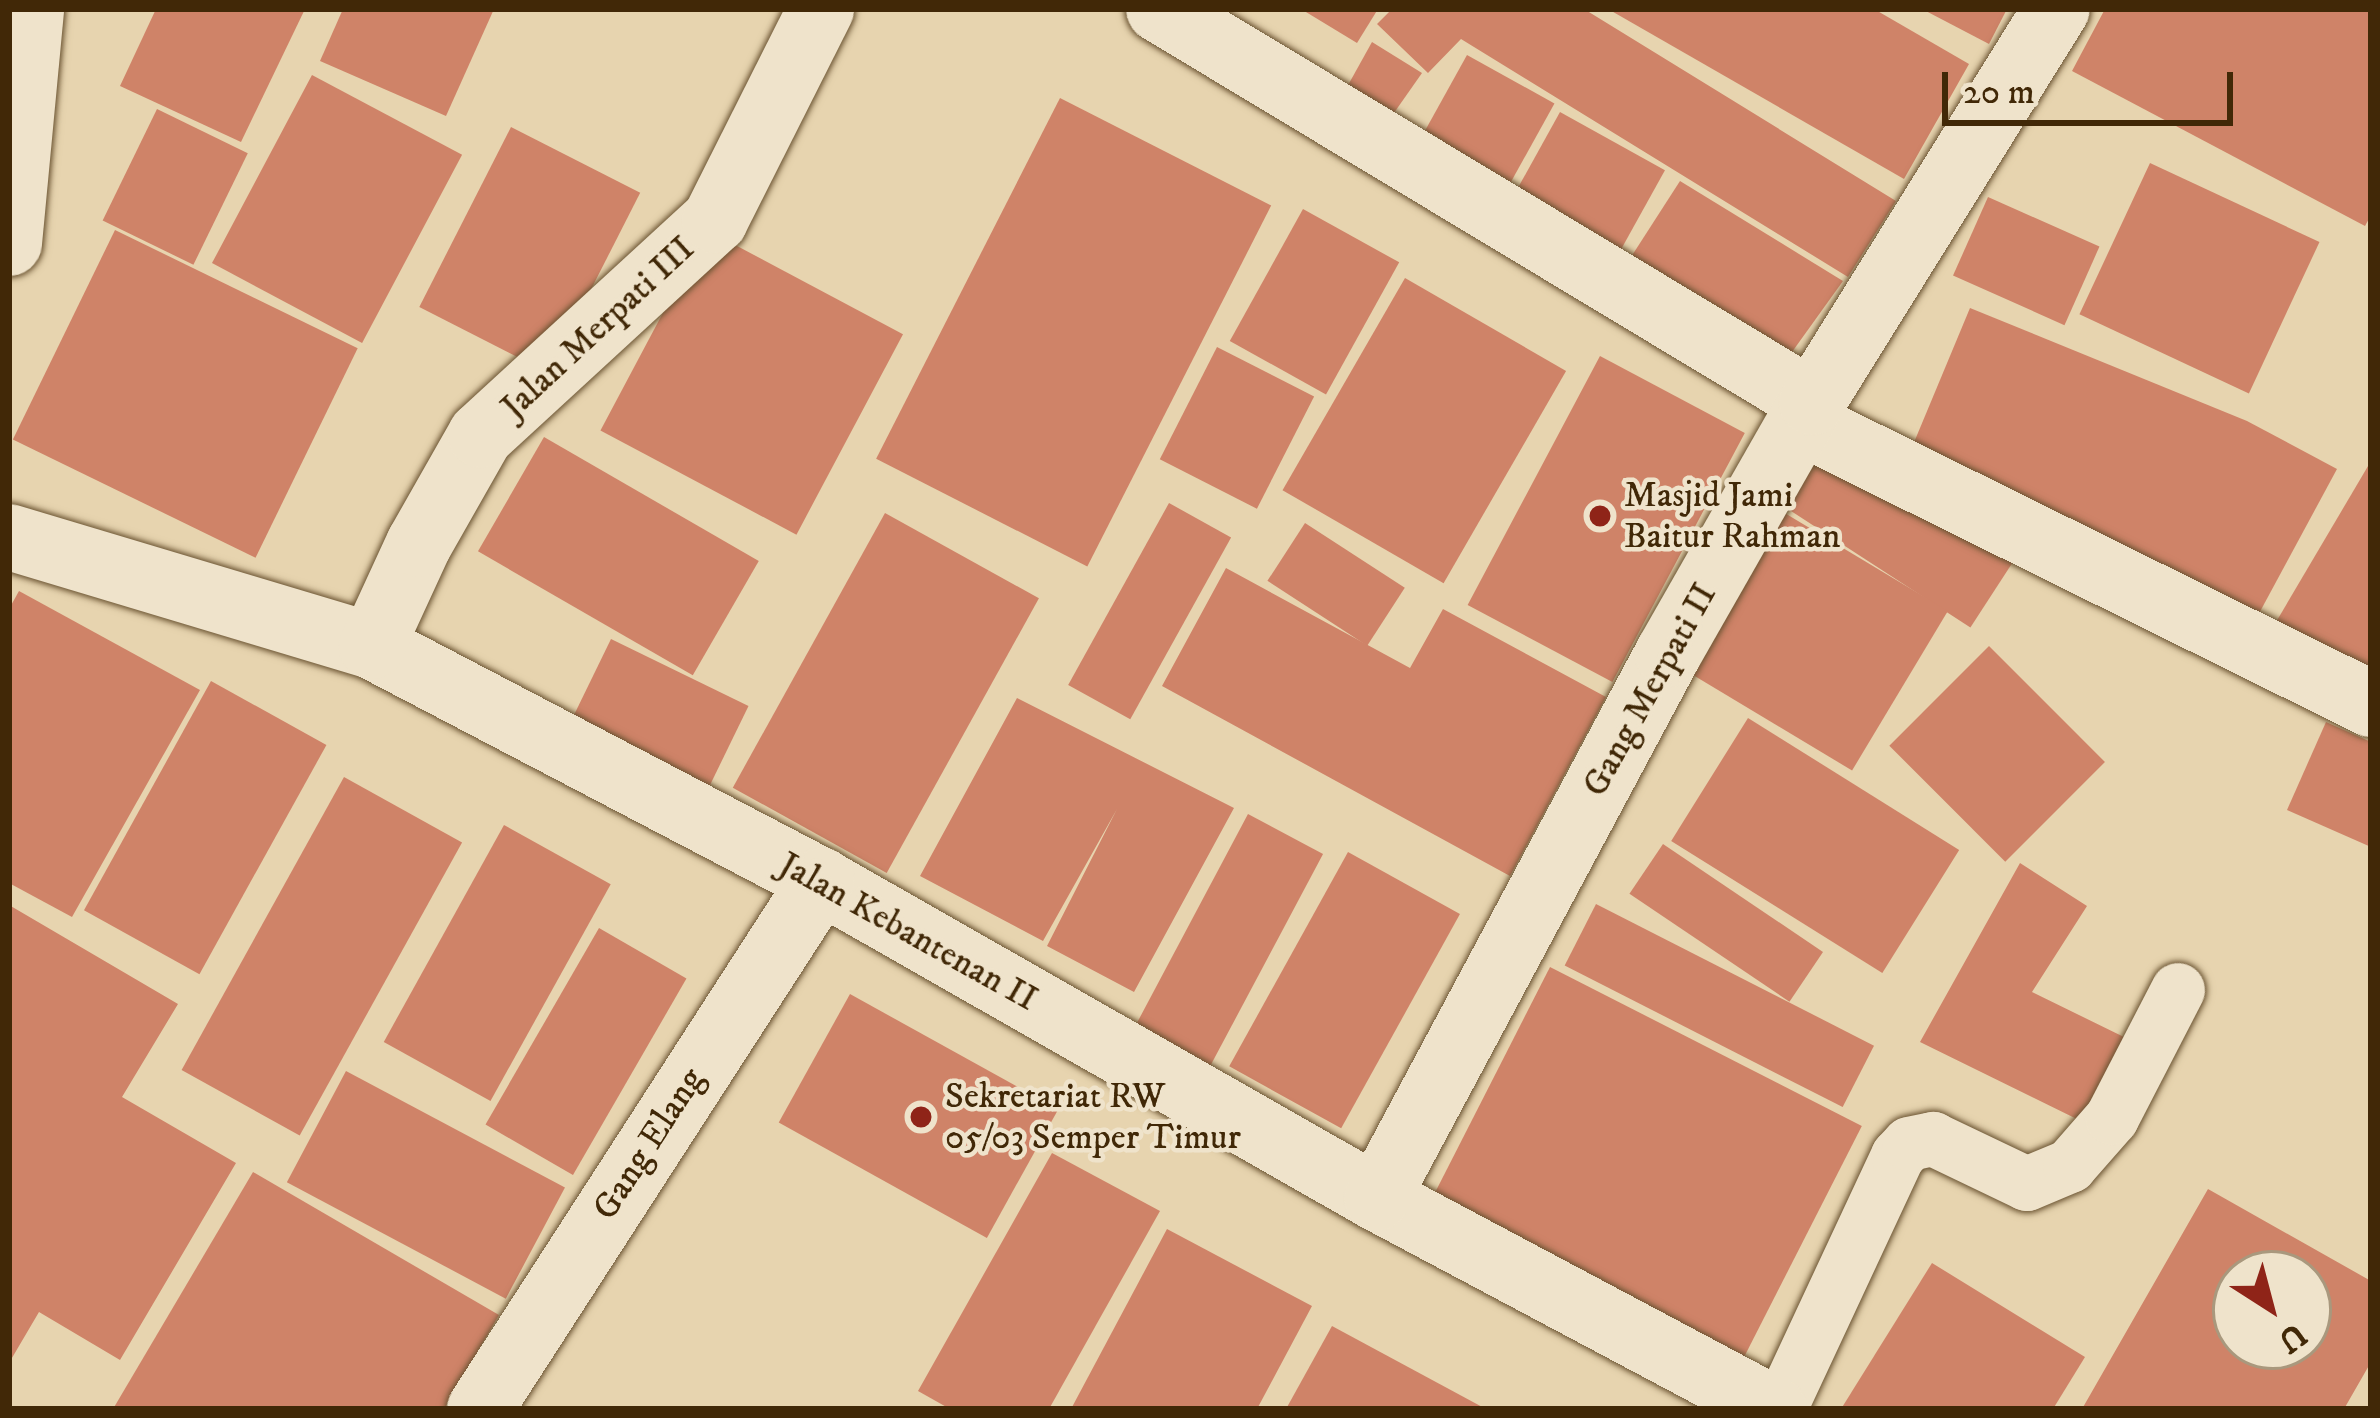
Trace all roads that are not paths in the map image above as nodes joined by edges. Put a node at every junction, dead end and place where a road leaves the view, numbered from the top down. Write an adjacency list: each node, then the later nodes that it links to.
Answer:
1 (31, 9): 5 (street)
2 (820, 9): 8 (street, Jalan Merpati III)
3 (1160, 9): 6 (street)
4 (2057, 9): 6 (street, Gang Merpati II)
5 (9, 243)
6 (1807, 412): 9 (street); 12 (street, Gang Merpati II)
7 (9, 537): 8 (street, Jalan Kebantenan II)
8 (372, 646): 10 (street, Jalan Kebantenan II)
9 (2371, 704)
10 (821, 881): 12 (street, Jalan Kebantenan II); 13 (street, Gang Elang)
11 (2178, 991): 14 (lane)
12 (1377, 1198): 14 (street, Jalan Kebantenan II)
13 (480, 1409)
14 (1776, 1409)

